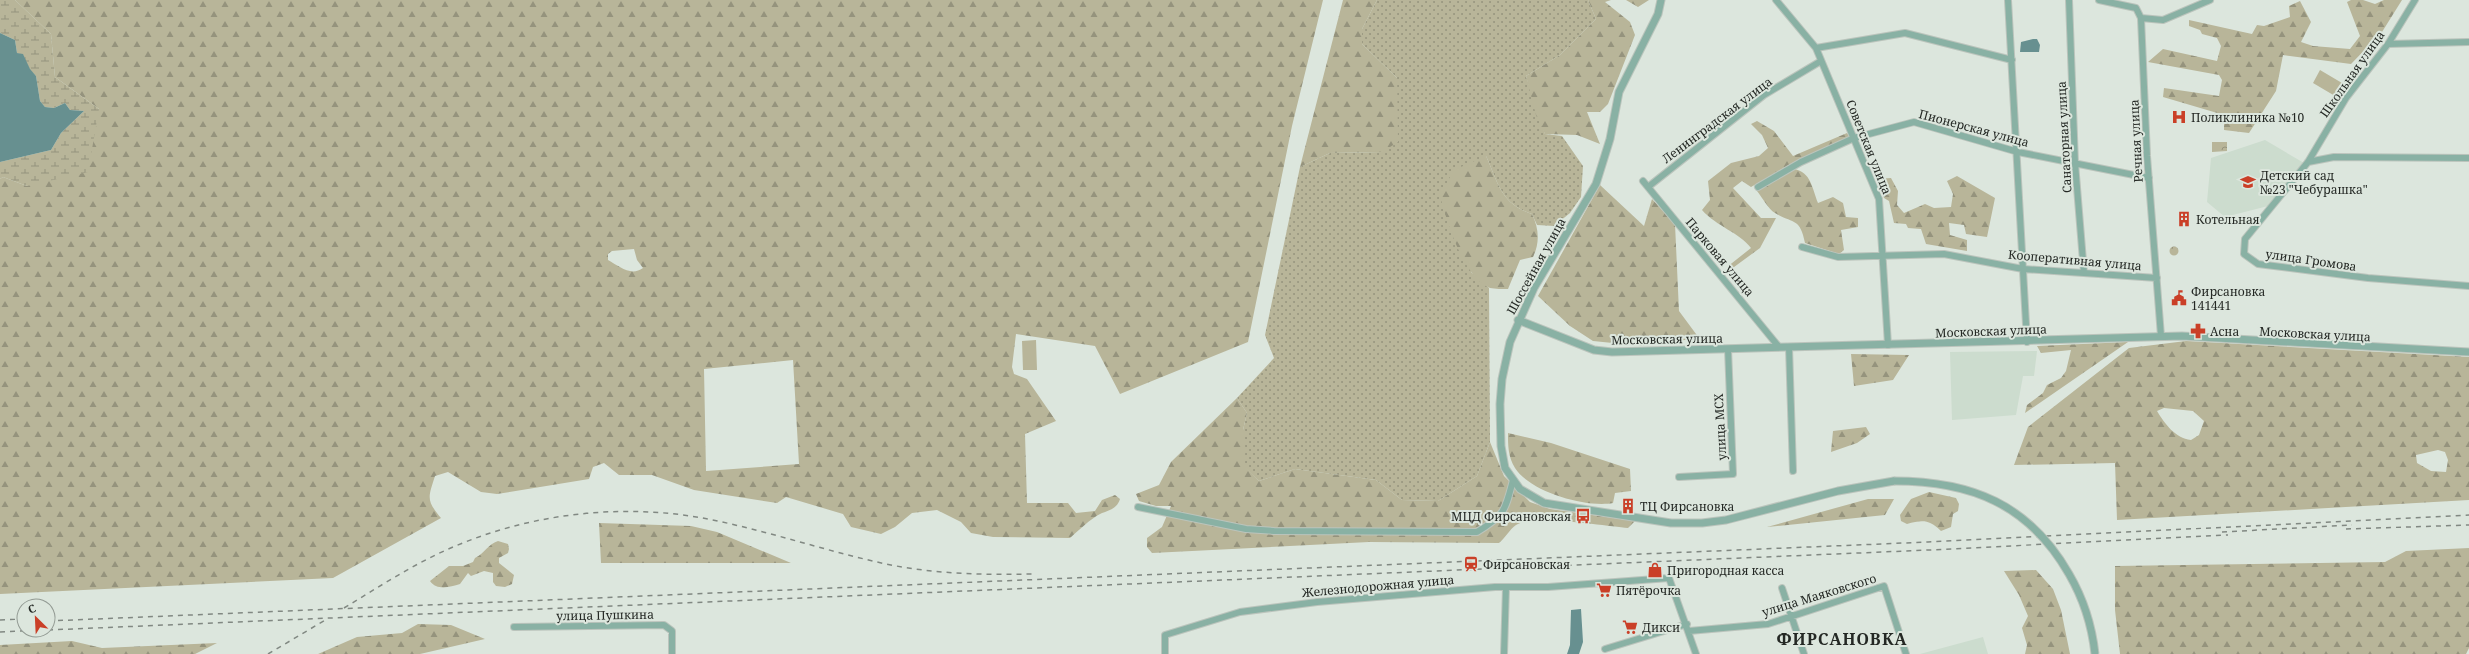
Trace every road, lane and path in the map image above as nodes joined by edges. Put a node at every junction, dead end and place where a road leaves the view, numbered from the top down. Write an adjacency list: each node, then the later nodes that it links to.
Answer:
1 (1661, 0): 29 (street, Шоссейная улица)
2 (1776, 0): 11 (street, Советская улица)
3 (2008, 0): 12 (street)
4 (2069, 0): 18 (street, Санаторная улица)
5 (2099, 0): 8 (street)
6 (2210, 0): 8 (street)
7 (2414, 0): 10 (street, Школьная улица)
8 (2141, 18): 19 (street, Речная улица)
9 (2469, 42): 10 (street)
10 (2388, 44): 17 (street, Школьная улица)
11 (1816, 48): 12 (street); 13 (street, Советская улица)
12 (2012, 60): 15 (street)
13 (1821, 61): 14 (street, Советская улица); 21 (street, Ленинградская улица)
14 (1854, 138): 15 (street, Пионерская улица); 22 (street, Пионерская улица); 24 (street, Советская улица)
15 (2018, 152): 18 (street, Пионерская улица); 25 (street)
16 (2469, 158): 17 (street)
17 (2308, 162): 28 (street, улица Громова)
18 (2076, 163): 19 (street, Пионерская улица); 26 (street, Санаторная улица)
19 (2149, 178): 27 (street, Речная улица)
20 (1643, 182): 21 (street, Парковая улица)
21 (1648, 187): 33 (street, Парковая улица)
22 (1758, 187)
23 (1802, 247): 24 (street, Кооперативная улица)
24 (1884, 257): 25 (street, Кооперативная улица); 32 (street, Советская улица)
25 (2023, 269): 26 (street, Кооперативная улица); 31 (street)
26 (2084, 273): 27 (street, Кооперативная улица)
27 (2157, 278): 30 (street, Речная улица)
28 (2469, 286)
29 (1518, 320): 35 (street, Московская улица); 39 (street, Шоссейная улица)
30 (2161, 336): 31 (street, Московская улица); 36 (street, Московская улица)
31 (2027, 342): 32 (street, Московская улица)
32 (1888, 345): 34 (street, Московская улица)
33 (1779, 347): 34 (street, Московская улица); 35 (street, Московская улица)
34 (1789, 347): 37 (street)
35 (1728, 349): 38 (street, улица МСХ)
36 (2469, 352)
37 (1793, 471)
38 (1679, 477)
39 (1513, 480): 40 (street); 53 (street, Шоссейная улица, bridge)
40 (1138, 507)
41 (1506, 587): 45 (street, Железнодорожная улица); 48 (street, Железнодорожная улица); 49 (street)
42 (1782, 588): 43 (street)
43 (1791, 617): 45 (street, улица Маяковского); 51 (street); 52 (street, улица Маяковского)
44 (514, 627): 47 (street, улица Пушкина)
45 (1688, 628): 46 (street, улица Маяковского); 50 (street)
46 (1605, 648)
47 (672, 654)
48 (1165, 654)
49 (1504, 654)
50 (1696, 654)
51 (1804, 654)
52 (1906, 654)
53 (2094, 654)

